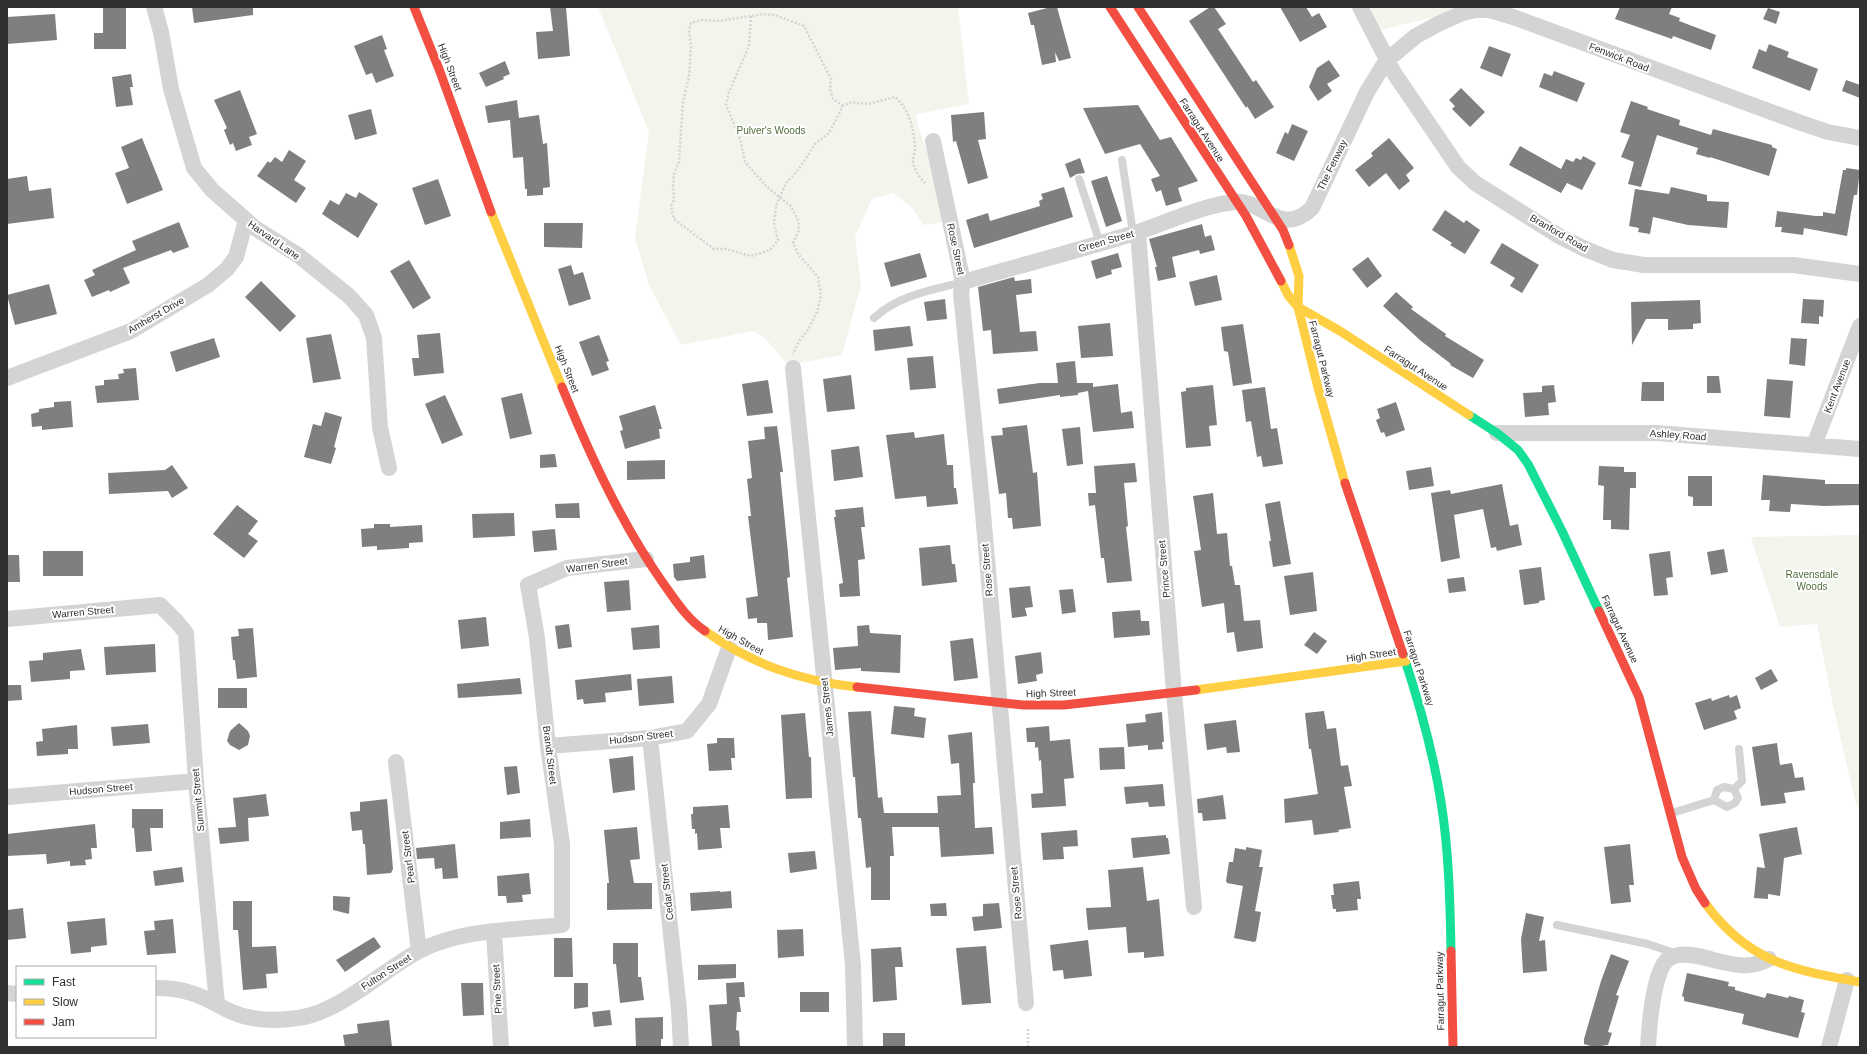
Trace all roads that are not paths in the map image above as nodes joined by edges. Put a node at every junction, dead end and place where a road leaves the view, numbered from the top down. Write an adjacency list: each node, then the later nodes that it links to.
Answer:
1 (154, 7): 16 (street, Harvard Lane)
2 (414, 7): 30 (street, High Street)
3 (1110, 7): 7 (street, Farragut Avenue)
4 (1138, 7): 7 (street, Farragut Avenue)
5 (1360, 7): 6 (street, Branford Road)
6 (1386, 61): 10 (street, Fenwick Road); 15 (street, The Fenway); 19 (street, Branford Road)
7 (1160, 62): 8 (street, Farragut Avenue); 9 (street, Farragut Avenue)
8 (1201, 103): 9 (street); 15 (street, Farragut Avenue)
9 (1181, 117): 14 (street, Farragut Avenue)
10 (1860, 138)
11 (933, 141): 20 (street, Rose Street)
12 (1122, 160): 17 (lane)
13 (1079, 179): 18 (lane)
14 (1242, 202): 15 (street, The Fenway); 17 (street, Green Street); 21 (street, Farragut Avenue)
15 (1274, 217): 21 (street, Farragut Avenue)
16 (246, 220): 25 (street, Amherst Drive); 29 (street, Harvard Lane)
17 (1136, 232): 18 (street, Green Street); 37 (street, Prince Street)
18 (1100, 242): 20 (street, Green Street)
19 (1860, 274)
20 (963, 282): 22 (lane); 38 (street, Rose Street)
21 (1298, 307): 26 (street, Farragut Avenue); 35 (street, Farragut Parkway)
22 (874, 318)
23 (1860, 326): 27 (street, Kent Avenue)
24 (793, 368): 36 (street, James Street)
25 (7, 378)
26 (1496, 433): 27 (street, Ashley Road); 47 (street, Farragut Avenue)
27 (1814, 445): 28 (street, Ashley Road)
28 (1860, 449)
29 (390, 468)
30 (646, 559): 31 (street, Warren Street); 34 (street, High Street)
31 (528, 585): 40 (street, Brandt Street)
32 (160, 605): 33 (street, Warren Street); 43 (street, Summit Street)
33 (7, 619)
34 (729, 648): 36 (street, High Street); 39 (street, Hudson Street)
35 (1406, 661): 37 (street, High Street); 62 (street, Farragut Parkway)
36 (824, 684): 38 (street, High Street); 61 (street, James Street)
37 (1174, 693): 38 (street, High Street); 48 (street, Prince Street)
38 (1000, 703): 57 (street, Rose Street)
39 (650, 738): 40 (street, Hudson Street); 60 (street, Cedar Street)
40 (548, 746): 49 (street, Brandt Street)
41 (1739, 749): 44 (lane)
42 (396, 762): 52 (street, Pearl Street)
43 (196, 781): 45 (street, Hudson Street); 58 (street, Summit Street)
44 (1734, 788): 46 (lane); 46 (lane)
45 (7, 797)
46 (1714, 800): 47 (lane)
47 (1671, 813): 54 (street, Farragut Avenue)
48 (1194, 906)
49 (562, 925): 51 (street, Fulton Street)
50 (1557, 925): 53 (lane)
51 (494, 932): 52 (street, Fulton Street); 59 (street, Pine Street)
52 (419, 951): 58 (street, Fulton Street)
53 (1678, 954): 54 (street); 63 (street)
54 (1769, 959): 55 (street, Farragut Avenue)
55 (1853, 981): 64 (street)
56 (156, 988): 58 (street, Fulton Street)
57 (1026, 1002)
58 (217, 1004)
59 (501, 1047)
60 (681, 1047)
61 (856, 1047)
62 (1453, 1047)
63 (1648, 1047)
64 (1829, 1047)

